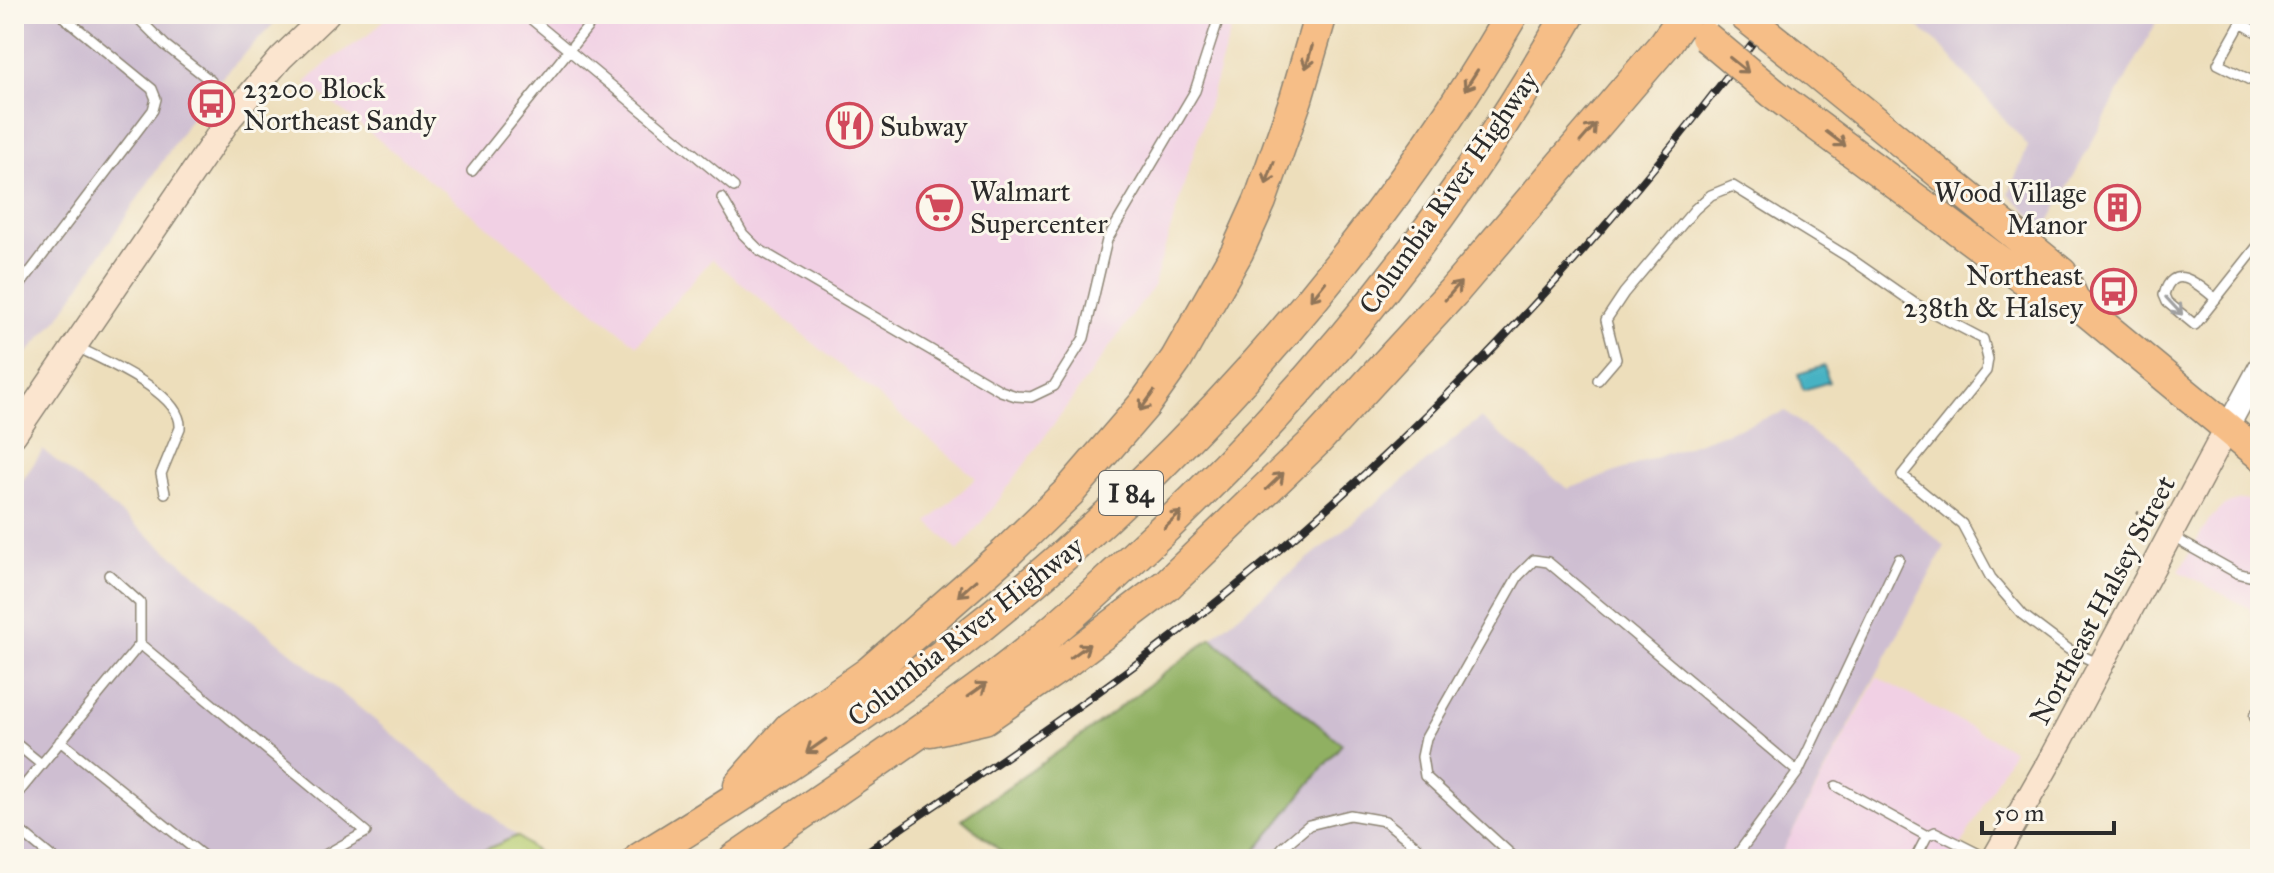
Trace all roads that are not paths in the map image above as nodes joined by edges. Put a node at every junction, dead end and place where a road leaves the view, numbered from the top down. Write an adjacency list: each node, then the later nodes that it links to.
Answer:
1 (60, 14): 20 (lane)
2 (134, 14): 14 (lane)
3 (327, 14): 23 (main road)
4 (525, 14): 13 (lane)
5 (598, 14): 13 (lane)
6 (1220, 14): 18 (lane)
7 (1321, 14): 43 (highway, one-way to 43)
8 (1512, 14): 43 (highway, Columbia River Highway / I 84, one-way to 43)
9 (1569, 14): 36 (highway, Columbia River Highway / I 84, one-way to 9)
10 (1742, 14): 22 (highway, bridge)
11 (1688, 21): 22 (highway, one-way to 22, bridge); 36 (highway, one-way to 11)
12 (2260, 34): 15 (lane)
13 (568, 52): 16 (lane); 17 (lane)
14 (211, 81)
15 (2260, 85)
16 (472, 171)
17 (734, 187)
18 (722, 198)
19 (2260, 243): 21 (lane)
20 (14, 293)
21 (2216, 299): 21 (lane, one-way to 21)
22 (2075, 302): 27 (highway)
23 (74, 345): 26 (main road); 29 (lane)
24 (2260, 367): 27 (street, Northeast Halsey Street)
25 (1598, 380): 35 (lane)
26 (20, 426)
27 (2227, 428): 28 (highway); 30 (main road, Northeast Halsey Street)
28 (2260, 455)
29 (165, 493)
30 (2170, 535): 32 (lane); 35 (main road, Northeast Halsey Street)
31 (1899, 559): 40 (lane)
32 (2260, 571)
33 (109, 575): 34 (lane)
34 (140, 644): 37 (lane); 48 (lane)
35 (2101, 665): 56 (main road, Northeast Halsey Street)
36 (913, 735): 50 (highway, Columbia River Highway / I 84)
37 (60, 741): 39 (lane); 47 (lane)
38 (17, 747): 39 (lane)
39 (41, 764): 42 (lane)
40 (1798, 772): 53 (lane); 54 (lane)
41 (1836, 786): 45 (lane)
42 (14, 798)
43 (714, 814): 49 (highway, Columbia River Highway / I 84)
44 (14, 826): 46 (lane)
45 (1927, 836): 55 (lane); 56 (lane)
46 (54, 859)
47 (207, 859)
48 (318, 859)
49 (640, 859)
50 (735, 859)
51 (1273, 859): 52 (lane)
52 (1432, 859)
53 (1516, 859)
54 (1734, 859)
55 (1915, 859)
56 (1991, 859)

